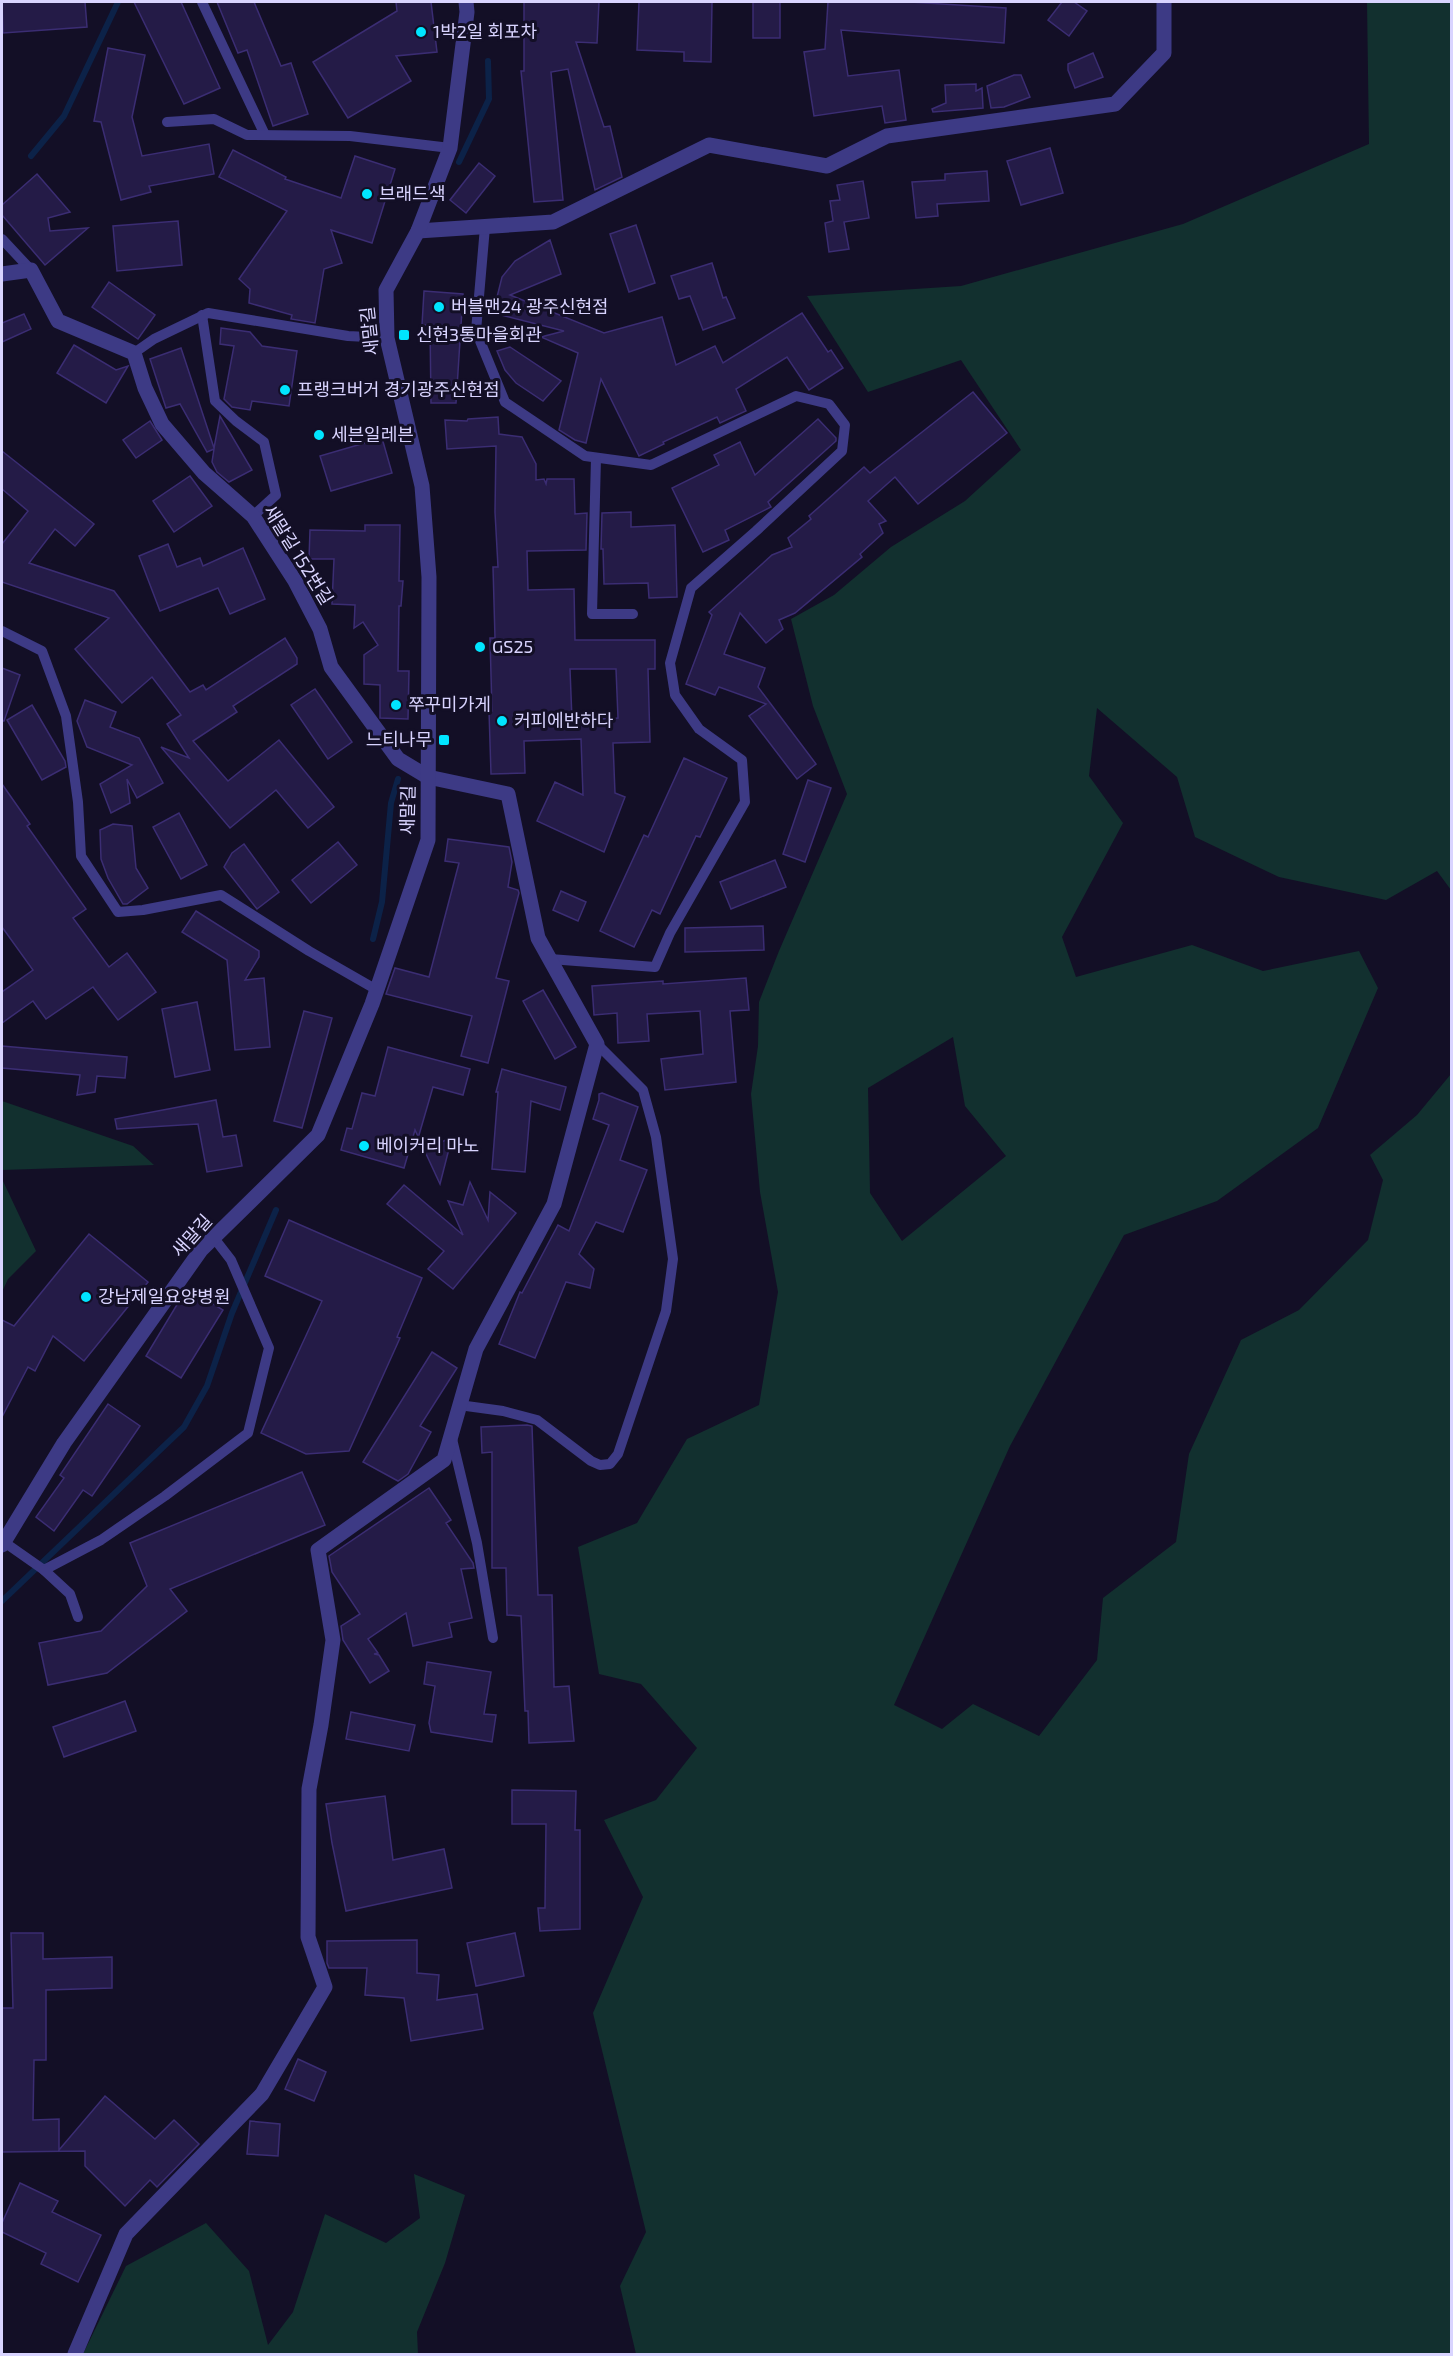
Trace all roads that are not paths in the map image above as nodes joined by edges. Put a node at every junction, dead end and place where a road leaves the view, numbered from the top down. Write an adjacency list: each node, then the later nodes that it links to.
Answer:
1 (202, 2): 5 (lane)
2 (466, 2): 6 (street, 새말길)
3 (1164, 2): 7 (street)
4 (167, 122): 5 (lane)
5 (265, 135): 6 (lane)
6 (450, 148): 8 (street, 새말길)
7 (485, 227): 8 (street); 15 (lane)
8 (418, 231): 13 (street, 새말길)
9 (2, 239): 10 (lane)
10 (31, 270): 11 (street); 14 (street)
11 (2, 274)
12 (202, 315): 13 (lane); 14 (lane); 16 (lane)
13 (387, 338): 19 (street, 새말길)
14 (134, 353): 16 (street, 새말길 152번길)
15 (596, 458): 17 (lane); 20 (lane)
16 (253, 516): 19 (street, 새말길 152번길)
17 (633, 614)
18 (2, 631): 21 (lane)
19 (428, 777): 20 (street, 새말길 152번길); 21 (street, 새말길)
20 (550, 959): 22 (street)
21 (378, 990): 23 (street, 새말길)
22 (597, 1044): 24 (street); 24 (lane)
23 (214, 1238): 26 (street, 새말길); 27 (lane)
24 (459, 1405): 25 (street)
25 (451, 1435): 29 (lane); 30 (street)
26 (3, 1544): 27 (lane)
27 (43, 1570): 28 (lane)
28 (78, 1617)
29 (494, 1638)
30 (75, 2355)

